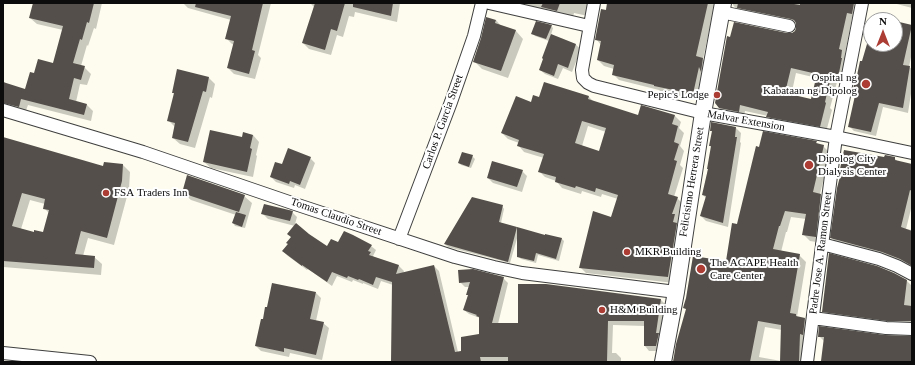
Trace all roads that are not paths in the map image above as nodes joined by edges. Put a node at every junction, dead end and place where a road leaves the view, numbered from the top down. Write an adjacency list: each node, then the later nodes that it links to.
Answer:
1 (482, 3): 12 (street, Carlos P. Garcia Street)
2 (489, 3): 6 (street)
3 (594, 3): 6 (street)
4 (862, 3): 10 (street, Padre Jose A. Ramon Street)
5 (722, 7): 7 (street); 9 (street, Felicisimo Herrera Street)
6 (589, 26): 9 (street, Malvar Extension)
7 (789, 26)
8 (3, 110): 12 (street, Tomas Claudio Street)
9 (703, 113): 10 (street, Malvar Extension); 15 (street, Felicisimo Herrera Street)
10 (836, 137): 11 (street, Malvar Extension); 13 (street, Padre Jose A. Ramon Street)
11 (912, 153)
12 (399, 239): 15 (street, Tomas Claudio Street)
13 (822, 244): 14 (street); 16 (street, Padre Jose A. Ramon Street)
14 (912, 274)
15 (676, 292): 20 (street, Felicisimo Herrera Street)
16 (813, 318): 17 (street); 21 (street, Padre Jose A. Ramon Street)
17 (912, 329)
18 (3, 353): 19 (street)
19 (90, 362)
20 (663, 362)
21 (807, 362)

